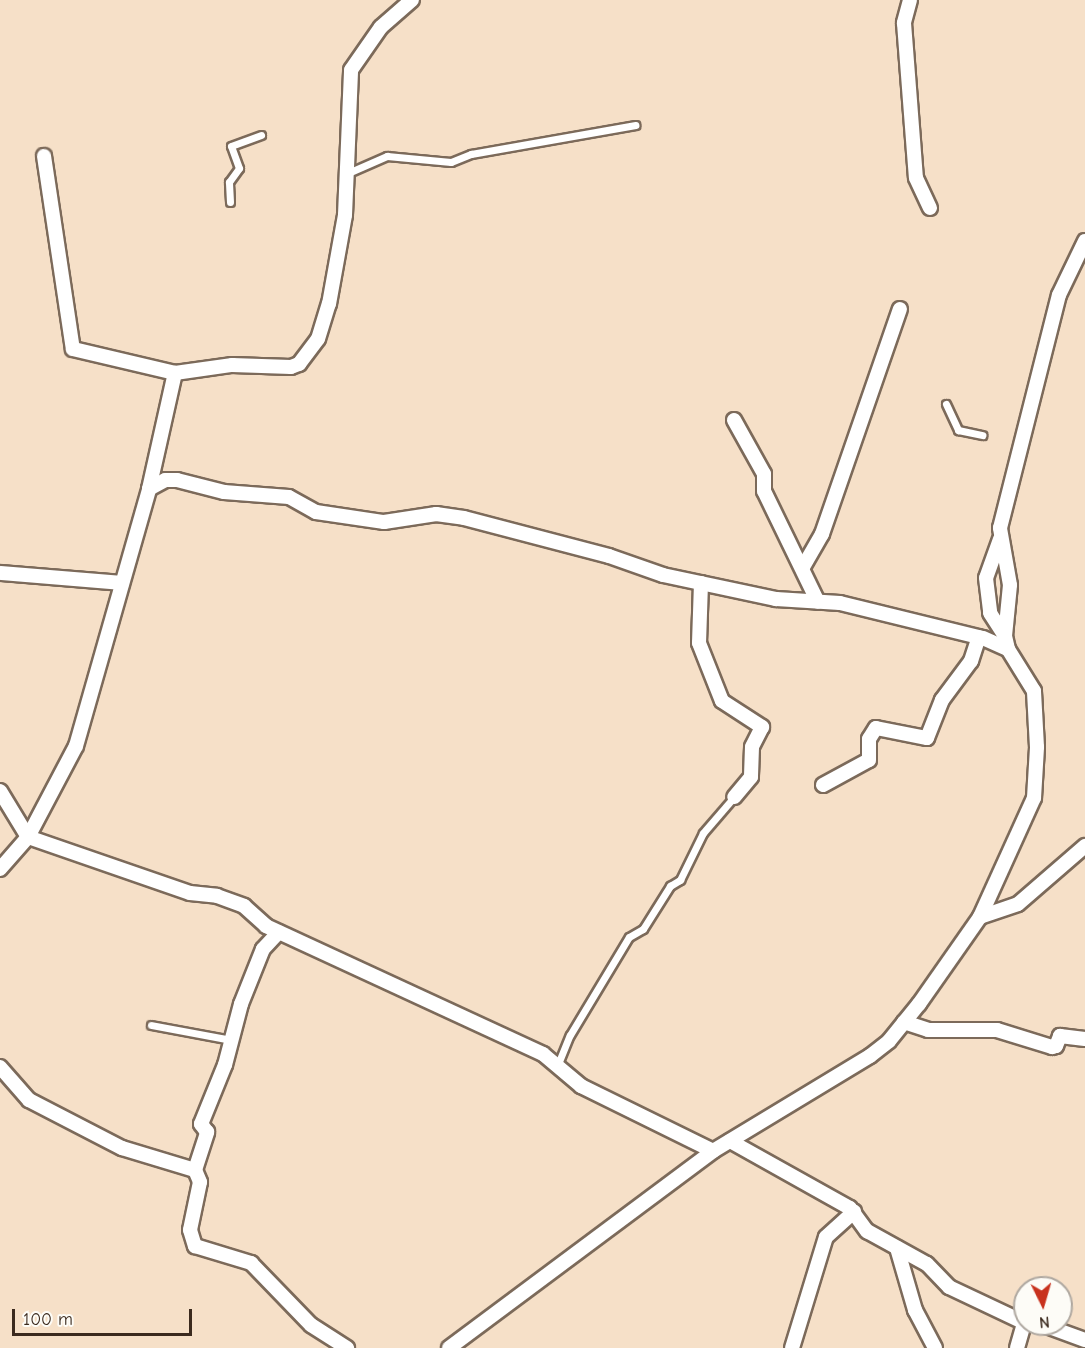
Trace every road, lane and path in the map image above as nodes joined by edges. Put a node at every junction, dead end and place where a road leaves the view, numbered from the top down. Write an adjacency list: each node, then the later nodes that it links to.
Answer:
1 (412, 0): 6 (street)
2 (910, 0): 8 (street)
3 (635, 125): 6 (lane)
4 (261, 135): 7 (lane)
5 (44, 156): 11 (street)
6 (348, 173): 11 (street)
7 (230, 202)
8 (930, 208)
9 (1085, 241): 16 (street)
10 (900, 309): 17 (street)
11 (175, 373): 15 (street)
12 (945, 404): 14 (lane)
13 (734, 420): 17 (street)
14 (982, 435)
15 (149, 489): 19 (street); 20 (street)
16 (1000, 539): 23 (street); 23 (street)
17 (803, 567): 21 (street)
18 (0, 573): 19 (street)
19 (122, 583): 27 (street)
20 (701, 583): 21 (street); 26 (street)
21 (818, 602): 22 (street)
22 (979, 637): 23 (street); 24 (street)
23 (1006, 643): 30 (street)
24 (823, 785)
25 (0, 791): 27 (street)
26 (734, 797): 36 (lane)
27 (28, 837): 29 (street); 31 (street)
28 (1085, 846): 30 (street)
29 (0, 869)
30 (980, 917): 32 (street)
31 (279, 932): 35 (street); 36 (street)
32 (904, 1022): 34 (street); 38 (street)
33 (151, 1025): 35 (lane)
34 (1085, 1039)
35 (231, 1040): 40 (street)
36 (558, 1064): 39 (street)
37 (0, 1067): 40 (street)
38 (730, 1140): 39 (street); 41 (street)
39 (713, 1151): 44 (street)
40 (195, 1170): 45 (street)
41 (854, 1212): 42 (street); 47 (street)
42 (897, 1248): 43 (street); 48 (street)
43 (1013, 1318)
44 (458, 1343): 46 (street)
45 (347, 1348)
46 (449, 1348)
47 (792, 1348)
48 (935, 1348)

